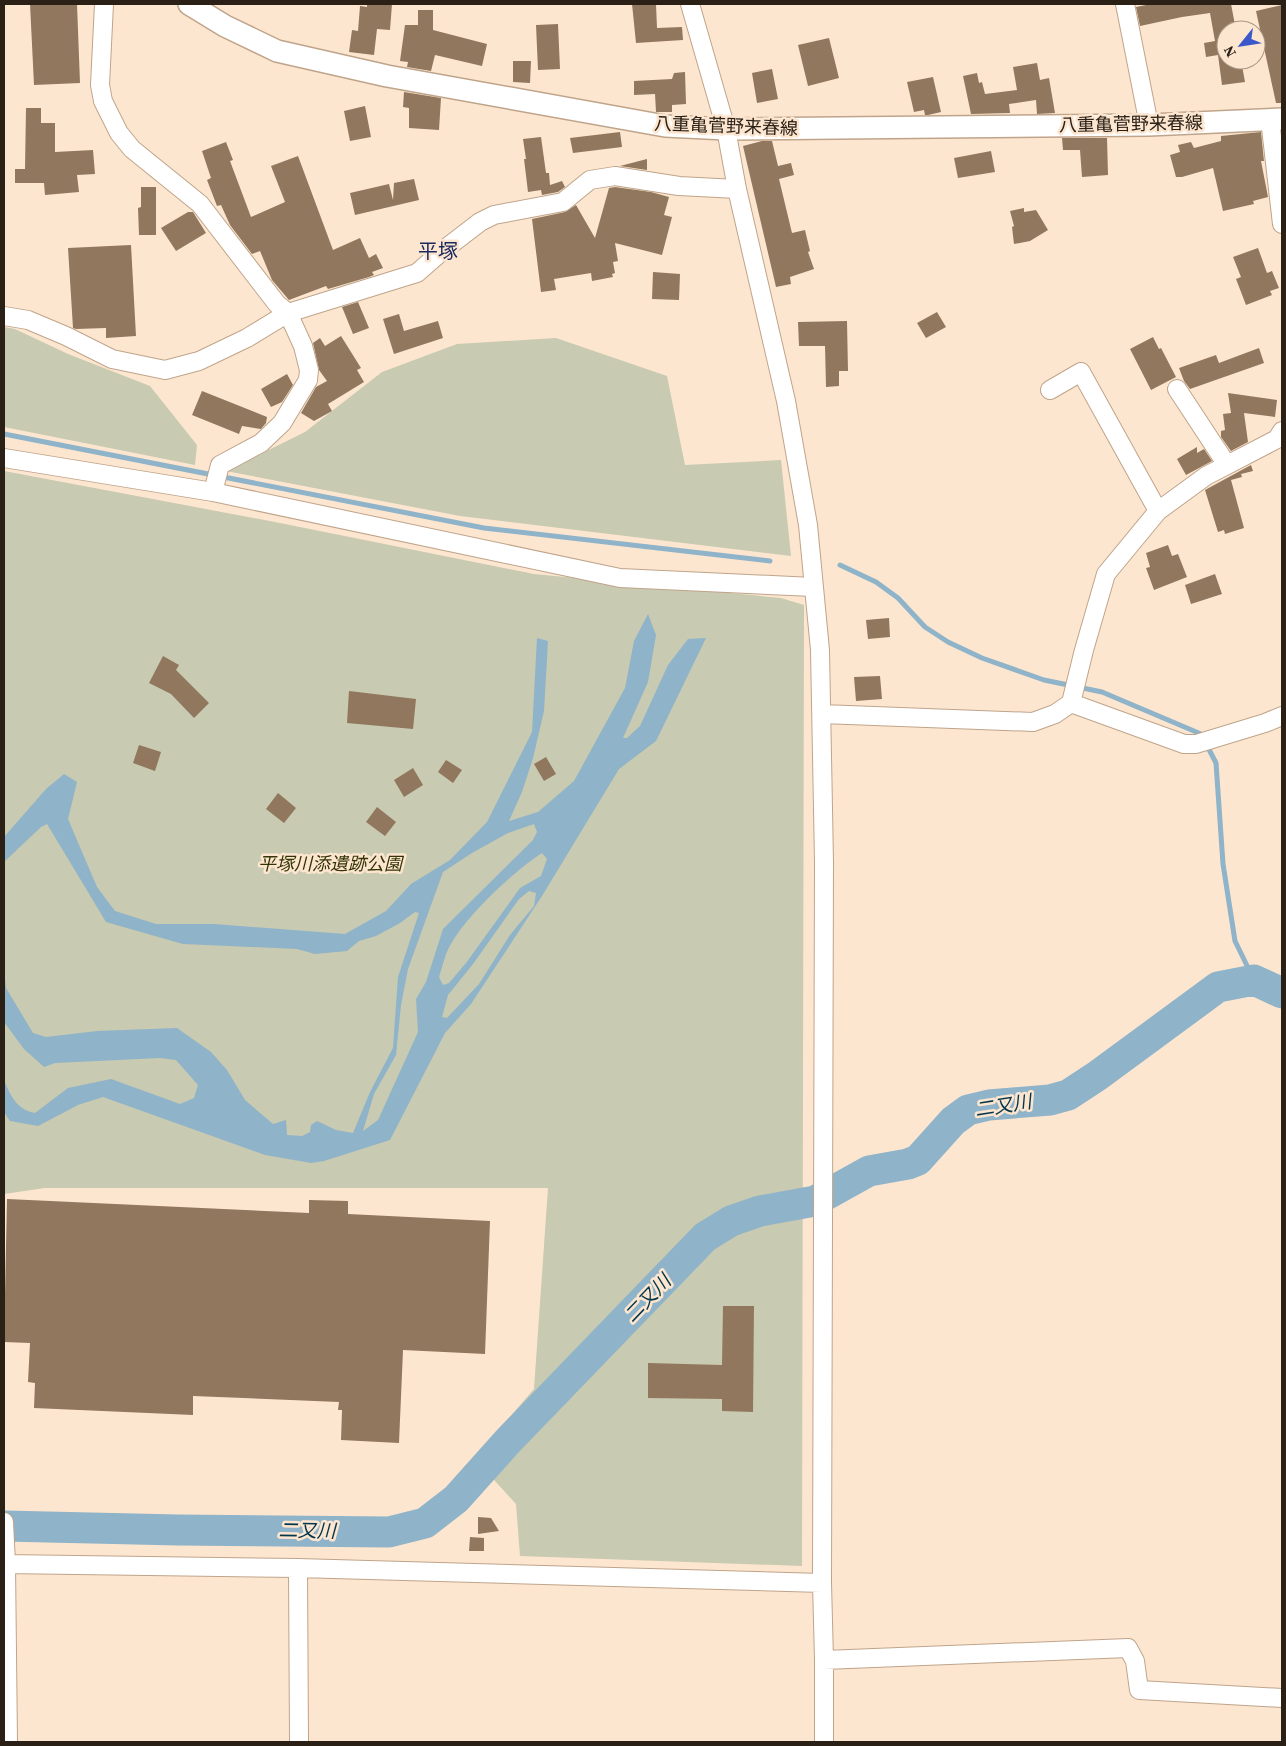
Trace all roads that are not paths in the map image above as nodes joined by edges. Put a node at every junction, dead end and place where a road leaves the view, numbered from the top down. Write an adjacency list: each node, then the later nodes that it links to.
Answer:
1 (104, 4): 10 (street)
2 (189, 4): 7 (main road, 八重亀菅野来春線)
3 (690, 4): 7 (street)
4 (1125, 4): 6 (street)
5 (1276, 119): 6 (main road, 八重亀菅野来春線); 9 (street)
6 (1149, 125): 7 (main road, 八重亀菅野来春線)
7 (726, 129): 8 (street)
8 (737, 190): 10 (street); 19 (street)
9 (1282, 224)
10 (288, 313): 11 (street); 17 (street)
11 (4, 316)
12 (1177, 389): 16 (street)
13 (1050, 390): 18 (street)
14 (1282, 431): 16 (street)
15 (4, 458): 17 (street)
16 (1227, 465): 18 (street)
17 (212, 492): 19 (street)
18 (1158, 512): 20 (street)
19 (813, 587): 21 (street)
20 (1071, 702): 21 (street); 22 (street)
21 (822, 714): 26 (street)
22 (1282, 716)
23 (4, 1530): 24 (street)
24 (5, 1564): 25 (street); 29 (street)
25 (298, 1568): 26 (street); 30 (street)
26 (822, 1583): 27 (street)
27 (824, 1660): 28 (street); 31 (street)
28 (1282, 1698)
29 (8, 1742)
30 (300, 1742)
31 (824, 1742)

